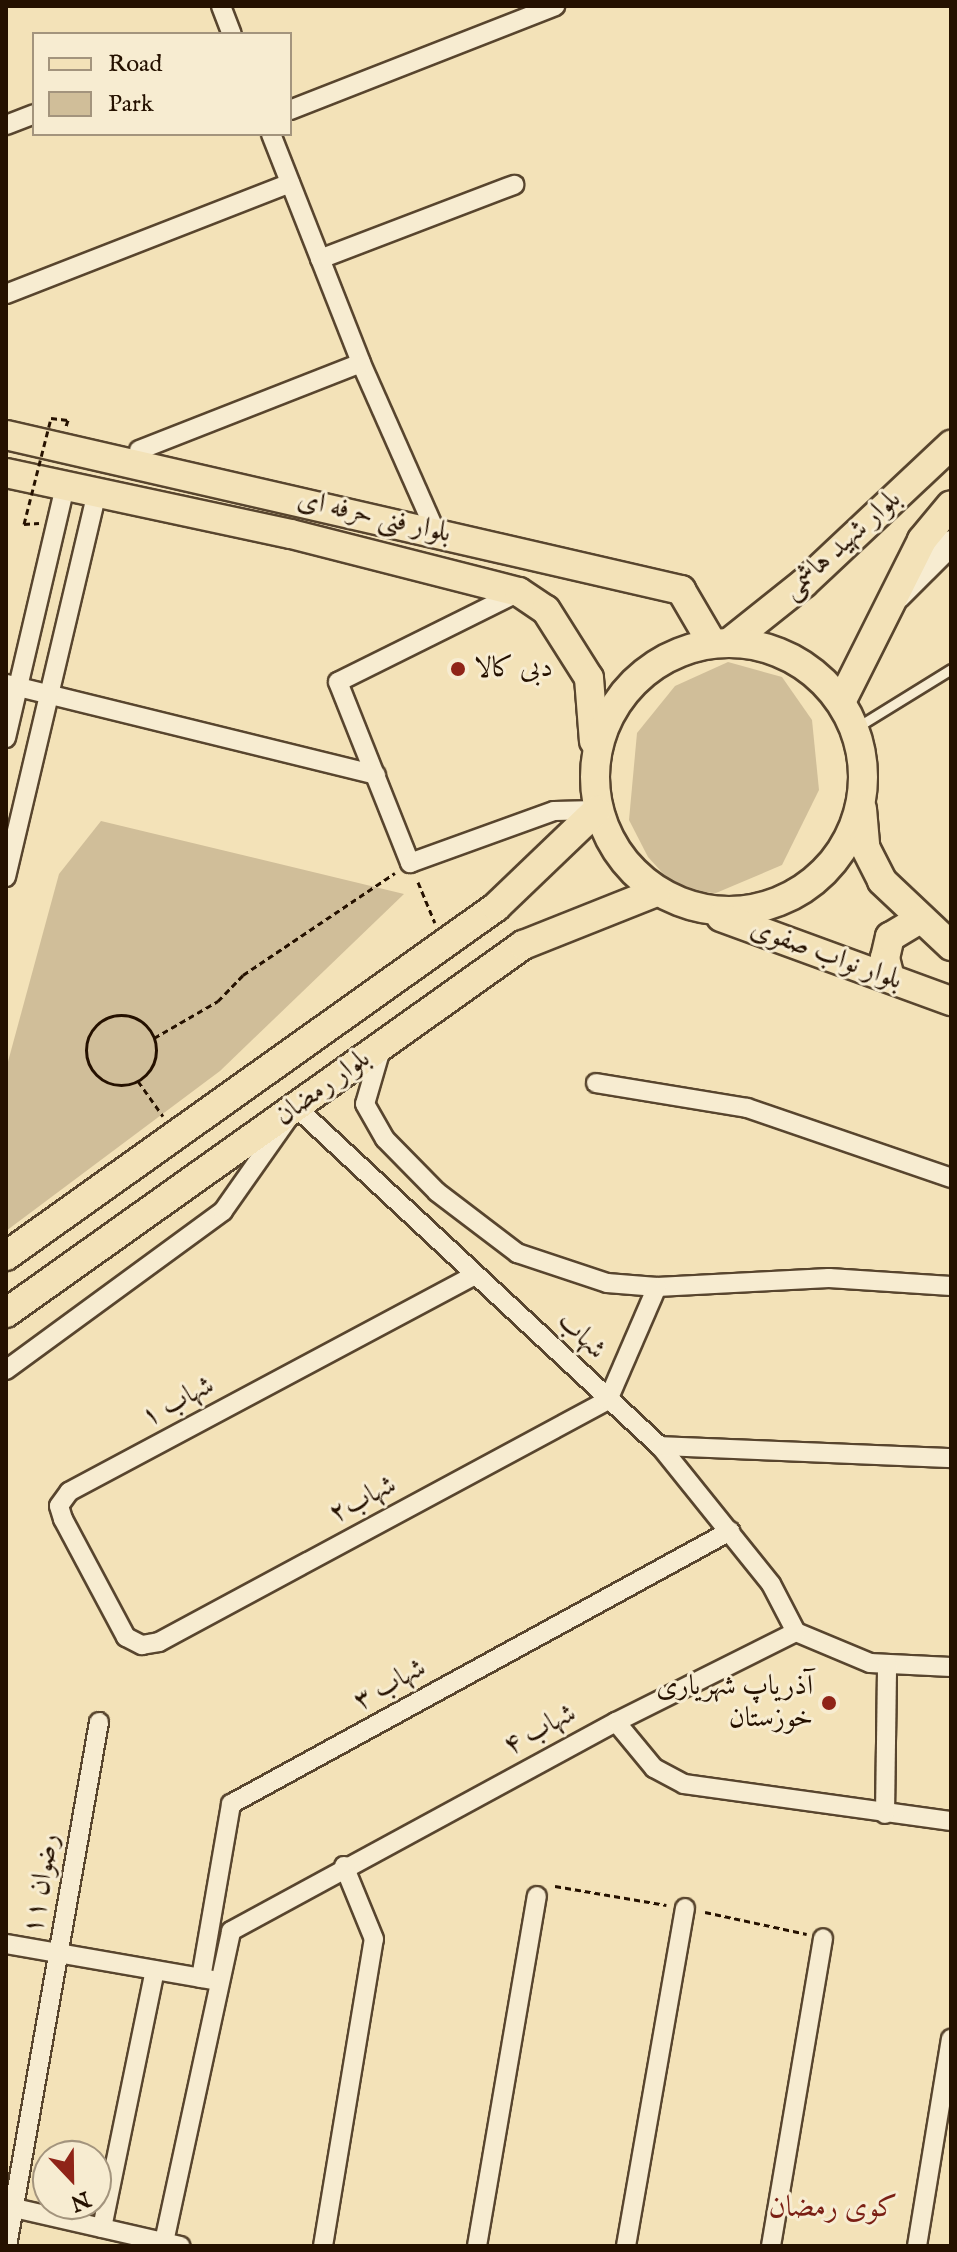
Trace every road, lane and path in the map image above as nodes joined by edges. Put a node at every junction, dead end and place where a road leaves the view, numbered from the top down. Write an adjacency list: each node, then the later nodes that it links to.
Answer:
1 (221, 6): 3 (street)
2 (555, 6): 4 (street)
3 (231, 32)
4 (292, 109)
5 (32, 115): 6 (street)
6 (6, 125)
7 (272, 136): 8 (street)
8 (290, 183): 10 (street); 11 (street)
9 (514, 185): 10 (street)
10 (320, 259): 12 (street)
11 (6, 294)
12 (361, 363): 16 (street); 22 (street)
13 (51, 418): 21 (path, bridge)
14 (6, 435): 22 (main road, بلوار فنی حرفه ای)
15 (951, 445): 26 (main road, بلوار شهید هاشمی)
16 (139, 450)
17 (6, 473): 18 (main road, بلوار فنی حرفه ای)
18 (65, 486): 19 (main road, بلوار فنی حرفه ای); 28 (street)
19 (97, 493): 24 (main road, بلوار فنی حرفه ای); 29 (street)
20 (951, 505): 25 (main road, بلوار شهید هاشمی)
21 (24, 524)
22 (435, 530): 26 (main road, بلوار فنی حرفه ای)
23 (951, 543): 25 (street)
24 (519, 592): 33 (main road, بلوار فنی حرفه ای); 34 (street)
25 (885, 609): 30 (main road, بلوار شهید هاشمی)
26 (721, 642): 30 (main road); 33 (main road)
27 (951, 669): 31 (lane)
28 (12, 686): 29 (street); 32 (street)
29 (49, 695): 34 (street); 38 (street)
30 (841, 702): 31 (main road)
31 (854, 729): 35 (main road)
32 (6, 738)
33 (595, 755): 36 (main road)
34 (376, 775): 37 (street)
35 (861, 804): 40 (main road); 41 (main road)
36 (597, 810): 37 (street); 39 (main road); 42 (main road, بلوار رمضان)
37 (410, 863): 42 (path); 46 (path)
38 (6, 877)
39 (656, 892): 40 (main road); 47 (main road, بلوار رمضان)
40 (702, 910): 44 (main road, بلوار نواب صفوی)
41 (918, 920): 43 (main road); 44 (main road)
42 (444, 945): 51 (main road, بلوار رمضان)
43 (951, 946)
44 (890, 978): 45 (main road, بلوار نواب صفوی)
45 (951, 1001)
46 (154, 1038): 48 (path); 48 (path)
47 (382, 1046): 50 (main road, بلوار رمضان); 58 (street)
48 (138, 1081): 51 (path)
49 (596, 1083): 52 (street)
50 (296, 1107): 55 (main road, بلوار رمضان); 56 (street, شهاب); 60 (street)
51 (177, 1135): 53 (main road, بلوار رمضان)
52 (951, 1178)
53 (54, 1223): 54 (main road, بلوار رمضان); 55 (main road)
54 (6, 1256)
55 (81, 1261): 59 (main road, بلوار رمضان)
56 (475, 1275): 61 (street, شهاب); 66 (street, شهاب ۱)
57 (951, 1286): 58 (street)
58 (657, 1287): 61 (street)
59 (6, 1313)
60 (6, 1370)
61 (608, 1400): 62 (street, شهاب); 66 (street, شهاب۲)
62 (660, 1446): 63 (street); 64 (street, شهاب)
63 (951, 1458)
64 (730, 1531): 65 (street, شهاب); 80 (street, شهاب ۳)
65 (796, 1632): 67 (street); 70 (street, شهاب ۴)
66 (142, 1645)
67 (887, 1664): 68 (street); 71 (street)
68 (951, 1667)
69 (99, 1722): 78 (street, رضوان ۱۱)
70 (616, 1722): 71 (street); 73 (street, شهاب ۴)
71 (885, 1814): 72 (street)
72 (951, 1821)
73 (344, 1866): 80 (street, شهاب ۴); 86 (street)
74 (537, 1896): 75 (path); 87 (street)
75 (685, 1908): 76 (path); 88 (street)
76 (823, 1938): 89 (street)
77 (6, 1944): 78 (street)
78 (58, 1953): 79 (street); 82 (street, رضوان ۱۱)
79 (155, 1970): 80 (street); 83 (street)
80 (211, 1980): 84 (street)
81 (951, 2039): 90 (street)
82 (10, 2207): 83 (street); 85 (street, رضوان ۱۱)
83 (102, 2228): 84 (street)
84 (172, 2244)
85 (7, 2246)
86 (323, 2246)
87 (477, 2246)
88 (626, 2246)
89 (771, 2246)
90 (917, 2246)

